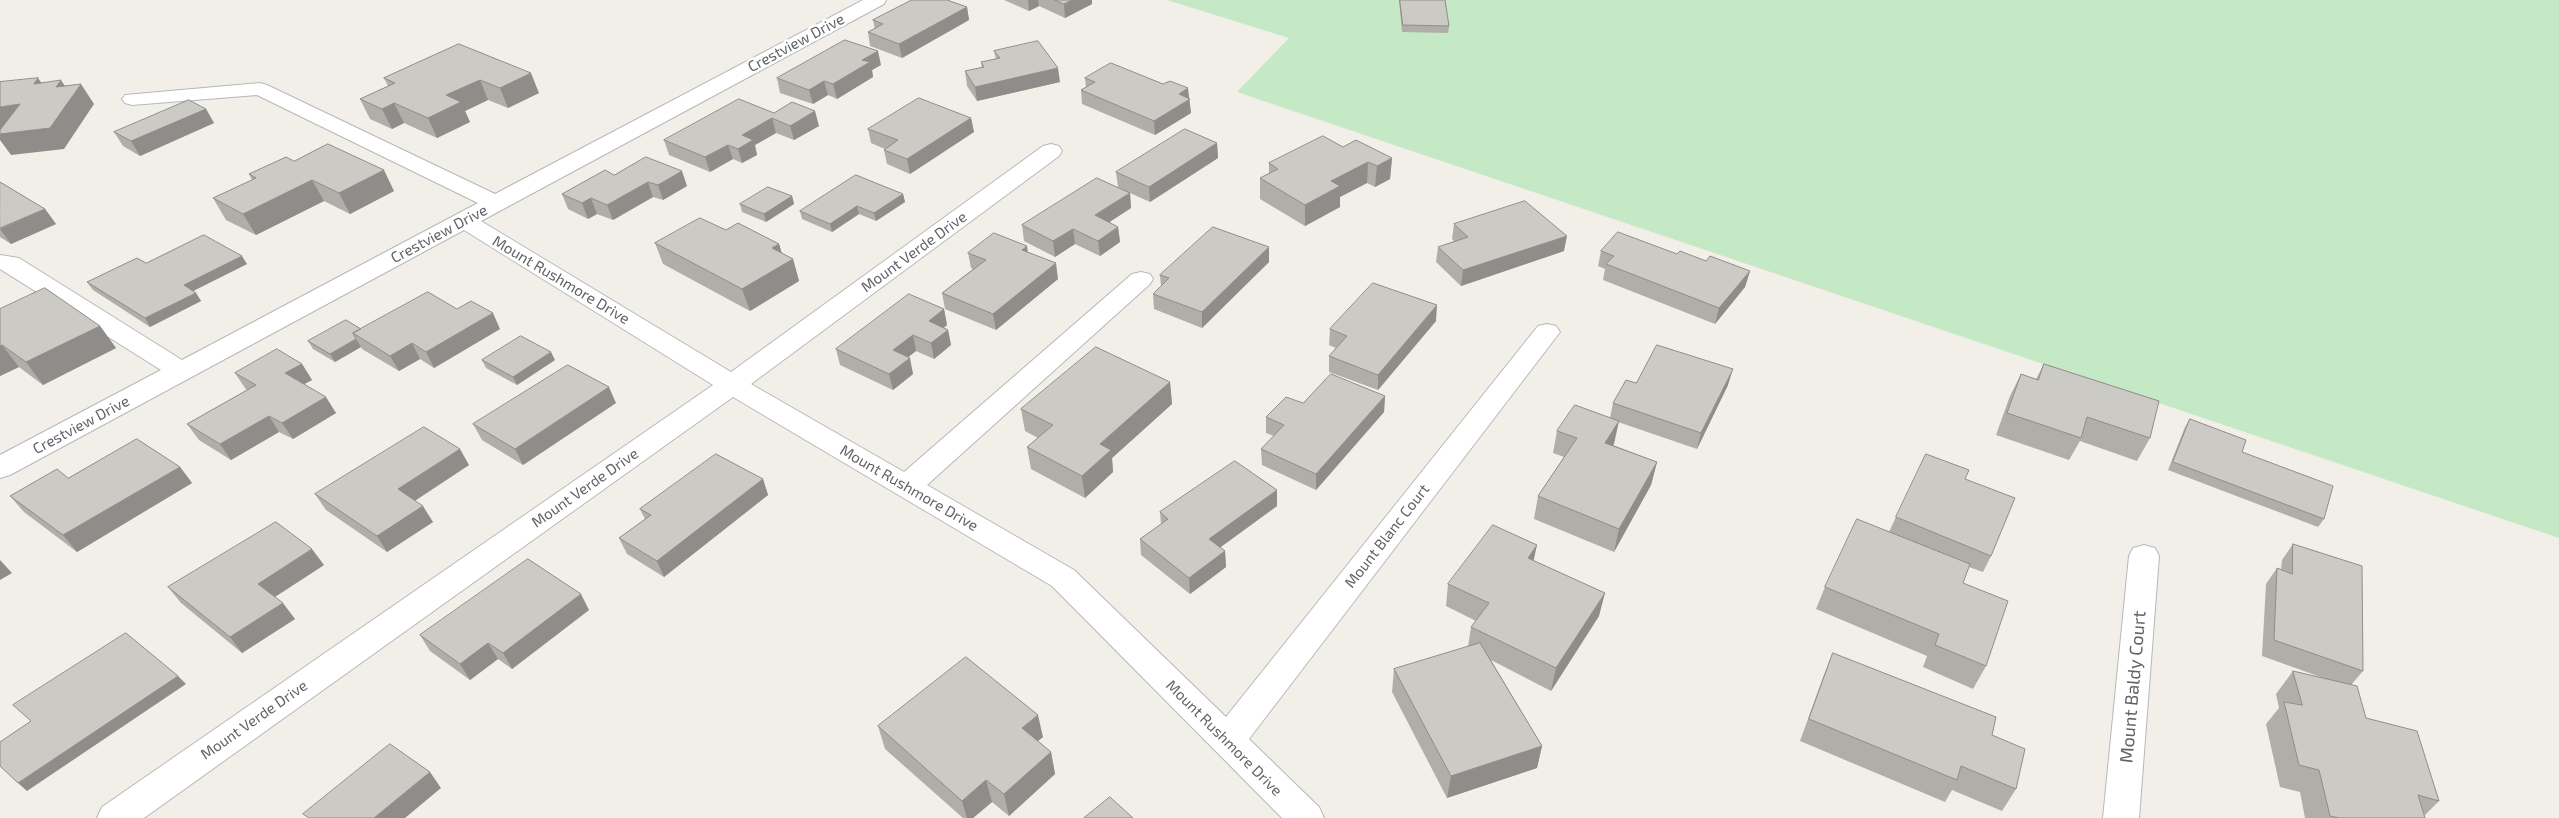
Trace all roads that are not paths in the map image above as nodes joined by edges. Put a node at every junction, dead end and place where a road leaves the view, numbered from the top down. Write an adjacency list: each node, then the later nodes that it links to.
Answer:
1 (877, 0): 4 (street, Crestview Drive)
2 (132, 99): 4 (street)
3 (1051, 151): 10 (street, Mount Verde Drive)
4 (496, 203): 5 (street, Crestview Drive)
5 (463, 220): 9 (street, Crestview Drive); 10 (street, Mount Rushmore Drive)
6 (0, 262): 9 (street)
7 (1141, 279): 12 (street)
8 (1547, 332): 14 (street, Mount Blanc Court)
9 (182, 371): 11 (street, Crestview Drive)
10 (732, 385): 12 (street, Mount Rushmore Drive); 15 (street, Mount Verde Drive)
11 (0, 468)
12 (906, 487): 14 (street, Mount Rushmore Drive)
13 (2144, 556): 17 (street, Mount Baldy Court)
14 (1227, 741): 16 (street, Mount Rushmore Drive)
15 (115, 818)
16 (1306, 818)
17 (2121, 818)

